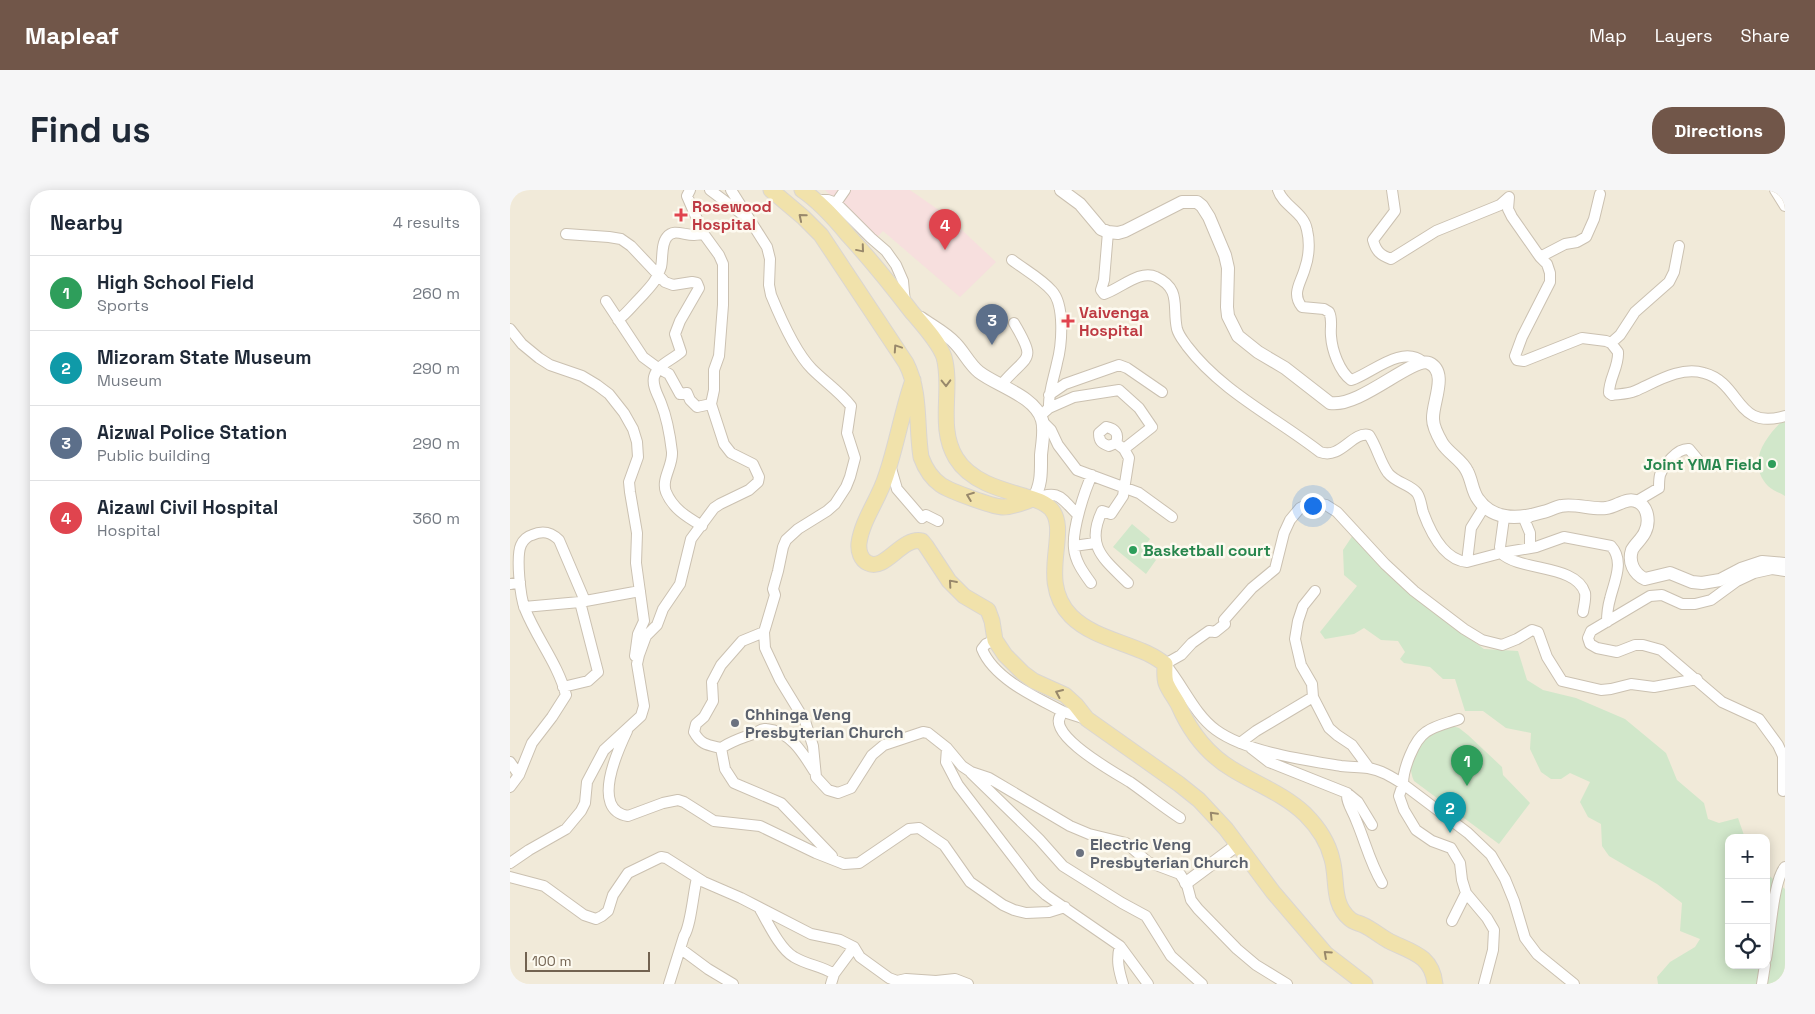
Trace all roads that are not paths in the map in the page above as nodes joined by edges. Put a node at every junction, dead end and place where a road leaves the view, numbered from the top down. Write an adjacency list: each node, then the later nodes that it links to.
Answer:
1 (690, 190): 18 (street)
2 (710, 190): 16 (street)
3 (731, 190): 16 (street)
4 (771, 190): 32 (main road, one-way to 4)
5 (802, 190): 13 (main road)
6 (845, 190): 14 (street)
7 (1061, 190): 17 (street)
8 (1278, 190): 30 (street)
9 (1392, 190): 11 (street)
10 (1775, 190): 15 (street)
11 (1511, 194): 21 (street)
12 (1600, 194): 21 (street)
13 (816, 200): 14 (street); 25 (main road, one-way to 25)
14 (836, 204): 25 (street)
15 (1785, 206)
16 (749, 219): 70 (street)
17 (1108, 232): 30 (street); 58 (street)
18 (703, 233): 23 (street); 36 (street)
19 (566, 234): 23 (street)
20 (1679, 246): 29 (street)
21 (1540, 257): 29 (street)
22 (1012, 260): 35 (street)
23 (658, 276): 26 (street); 31 (street)
24 (606, 301): 26 (street)
25 (908, 307): 33 (street); 43 (main road, one-way to 43)
26 (618, 320): 31 (street)
27 (1014, 323): 33 (street)
28 (510, 329): 64 (street)
29 (1611, 343): 38 (street)
30 (1424, 362): 47 (street)
31 (658, 368): 36 (street); 53 (street)
32 (913, 380): 40 (main road); 46 (main road, one-way to 32)
33 (1002, 384): 37 (street)
34 (1162, 392): 35 (street)
35 (1049, 395): 37 (street)
36 (711, 404): 53 (street)
37 (1044, 415): 41 (street); 42 (street); 44 (street)
38 (1785, 416)
39 (1698, 461): 45 (street)
40 (890, 464): 52 (street); 71 (main road, one-way to 40)
41 (1092, 475): 42 (street); 49 (street)
42 (1124, 488): 50 (street); 54 (street)
43 (1004, 490): 44 (main road); 46 (street)
44 (1033, 499): 46 (main road); 49 (street); 73 (main road)
45 (1637, 501): 48 (street); 59 (street)
46 (1004, 507)
47 (1484, 507): 51 (street); 58 (street)
48 (1532, 514): 51 (street); 56 (street)
49 (1078, 515): 55 (street)
50 (1172, 517)
51 (1504, 518): 57 (street)
52 (938, 521)
53 (702, 526): 72 (street)
54 (1095, 543): 55 (street); 63 (street)
55 (1074, 546): 62 (street)
56 (1530, 548): 57 (street); 69 (street)
57 (1502, 553): 58 (street); 68 (street)
58 (1467, 562)
59 (1785, 564)
60 (1785, 571): 69 (street)
61 (515, 583): 66 (street); 67 (street)
62 (1091, 583)
63 (1128, 584)
64 (640, 591): 66 (street); 72 (street)
65 (1315, 591): 76 (street)
66 (583, 602): 67 (street); 75 (street)
67 (524, 607): 75 (street)
68 (1583, 612)
69 (1607, 622): 74 (street)
70 (764, 632): 82 (street); 87 (street)
71 (994, 640): 77 (street); 78 (main road, one-way to 71)
72 (637, 664): 80 (street)
73 (1165, 664): 74 (street); 81 (street); 121 (main road)
74 (1697, 679): 91 (street)
75 (563, 687): 88 (street)
76 (1313, 697): 81 (street); 85 (street)
77 (1064, 712): 78 (street); 93 (street)
78 (1087, 719): 95 (main road, one-way to 78)
79 (1459, 719): 89 (street)
80 (628, 728): 96 (street); 97 (street)
81 (1244, 744): 85 (street); 92 (street)
82 (721, 748): 87 (street); 96 (street)
83 (947, 748): 86 (street); 87 (street); 104 (street)
84 (510, 762): 88 (street)
85 (1369, 768): 89 (street)
86 (970, 772): 102 (street); 118 (street)
87 (815, 773)
88 (519, 775): 90 (street)
89 (1403, 784): 103 (street); 123 (street)
90 (510, 787)
91 (1783, 791)
92 (1347, 793): 94 (street); 101 (street)
93 (1180, 818)
94 (1372, 825)
95 (1238, 846): 102 (street); 120 (main road, one-way to 95)
96 (836, 860): 104 (street)
97 (510, 863)
98 (1785, 867): 107 (street)
99 (510, 878): 100 (street)
100 (697, 878): 105 (street); 110 (street)
101 (1382, 883)
102 (1186, 884): 119 (street)
103 (1466, 893): 106 (street); 122 (street)
104 (1065, 906): 108 (street)
105 (760, 908): 109 (street); 112 (street)
106 (1452, 921)
107 (1770, 931)
108 (1120, 946): 116 (street); 117 (street)
109 (854, 947): 112 (street); 115 (street)
110 (681, 950): 113 (street); 114 (street)
111 (1764, 969): 124 (street)
112 (833, 979)
113 (669, 984)
114 (733, 984)
115 (968, 984)
116 (1122, 984)
117 (1148, 984)
118 (1202, 984)
119 (1287, 984)
120 (1365, 984)
121 (1436, 984)
122 (1484, 984)
123 (1574, 984)
124 (1762, 984)

